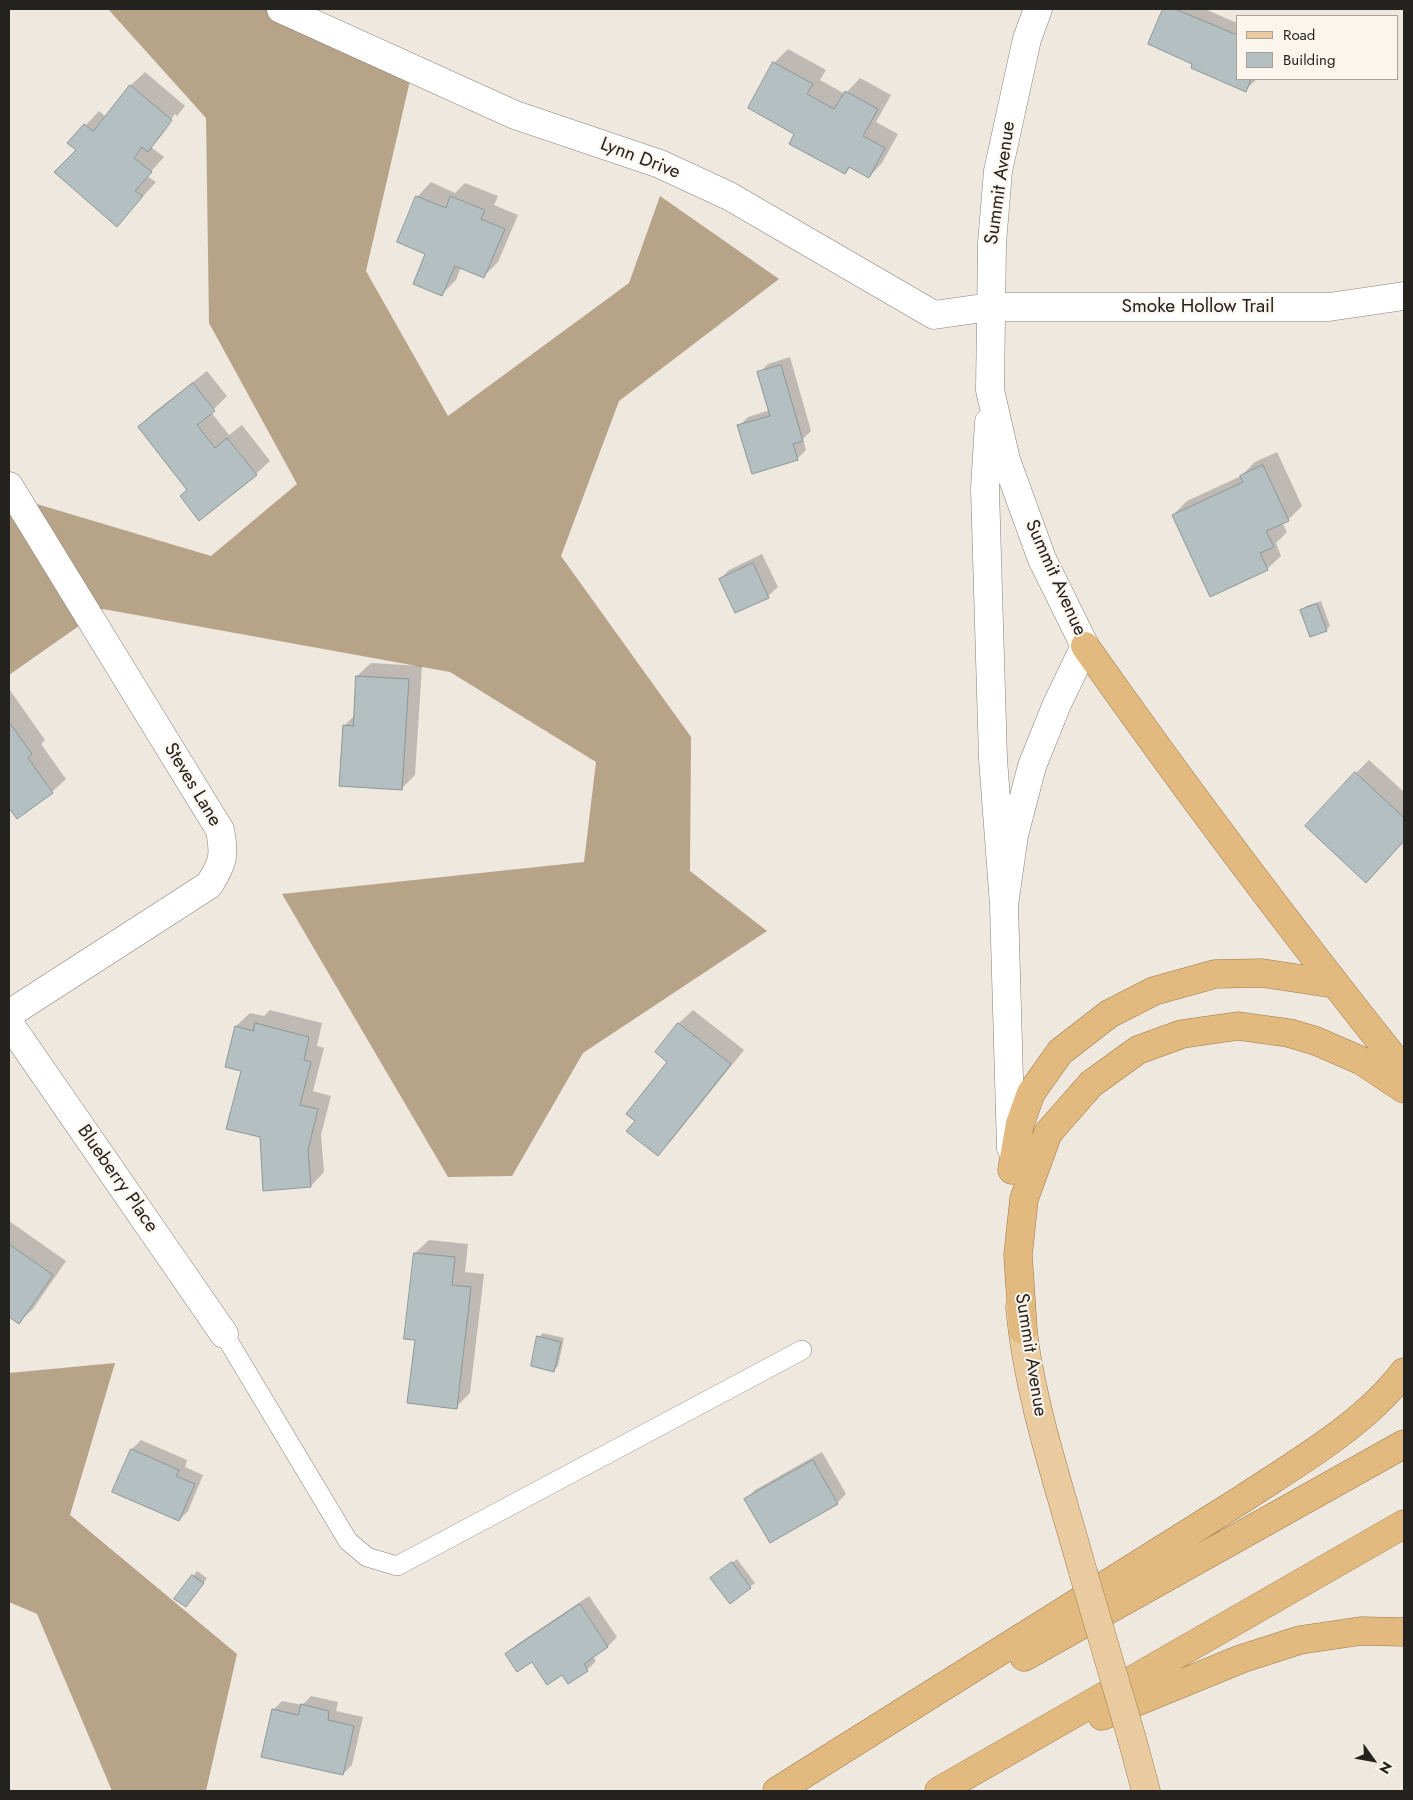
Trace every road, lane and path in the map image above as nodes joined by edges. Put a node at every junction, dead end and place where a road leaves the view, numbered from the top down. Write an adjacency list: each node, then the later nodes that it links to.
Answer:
1 (280, 9): 4 (street, Lynn Drive)
2 (1038, 9): 4 (street, Summit Avenue)
3 (1404, 296): 4 (street, Smoke Hollow Trail)
4 (990, 307): 5 (street, Summit Avenue)
5 (990, 390): 7 (street, Summit Avenue); 8 (street, Summit Avenue)
6 (9, 486): 10 (street, Steves Lane)
7 (1086, 646): 8 (street, Summit Avenue); 9 (highway)
8 (1004, 905): 14 (street, Summit Avenue)
9 (1335, 984): 12 (highway); 14 (highway)
10 (9, 1014)
11 (9, 1023): 16 (street, Blueberry Place)
12 (1404, 1071)
13 (1404, 1089): 15 (highway)
14 (1012, 1170): 15 (main road, Summit Avenue)
15 (1022, 1330): 26 (main road, Summit Avenue, bridge)
16 (224, 1334): 17 (lane)
17 (802, 1350)
18 (1404, 1372): 23 (highway)
19 (1404, 1444): 24 (highway)
20 (1404, 1524): 22 (highway)
21 (1404, 1632): 22 (highway)
22 (1001, 1757): 25 (highway)
23 (777, 1791)
24 (784, 1791)
25 (939, 1791)
26 (1146, 1791)

